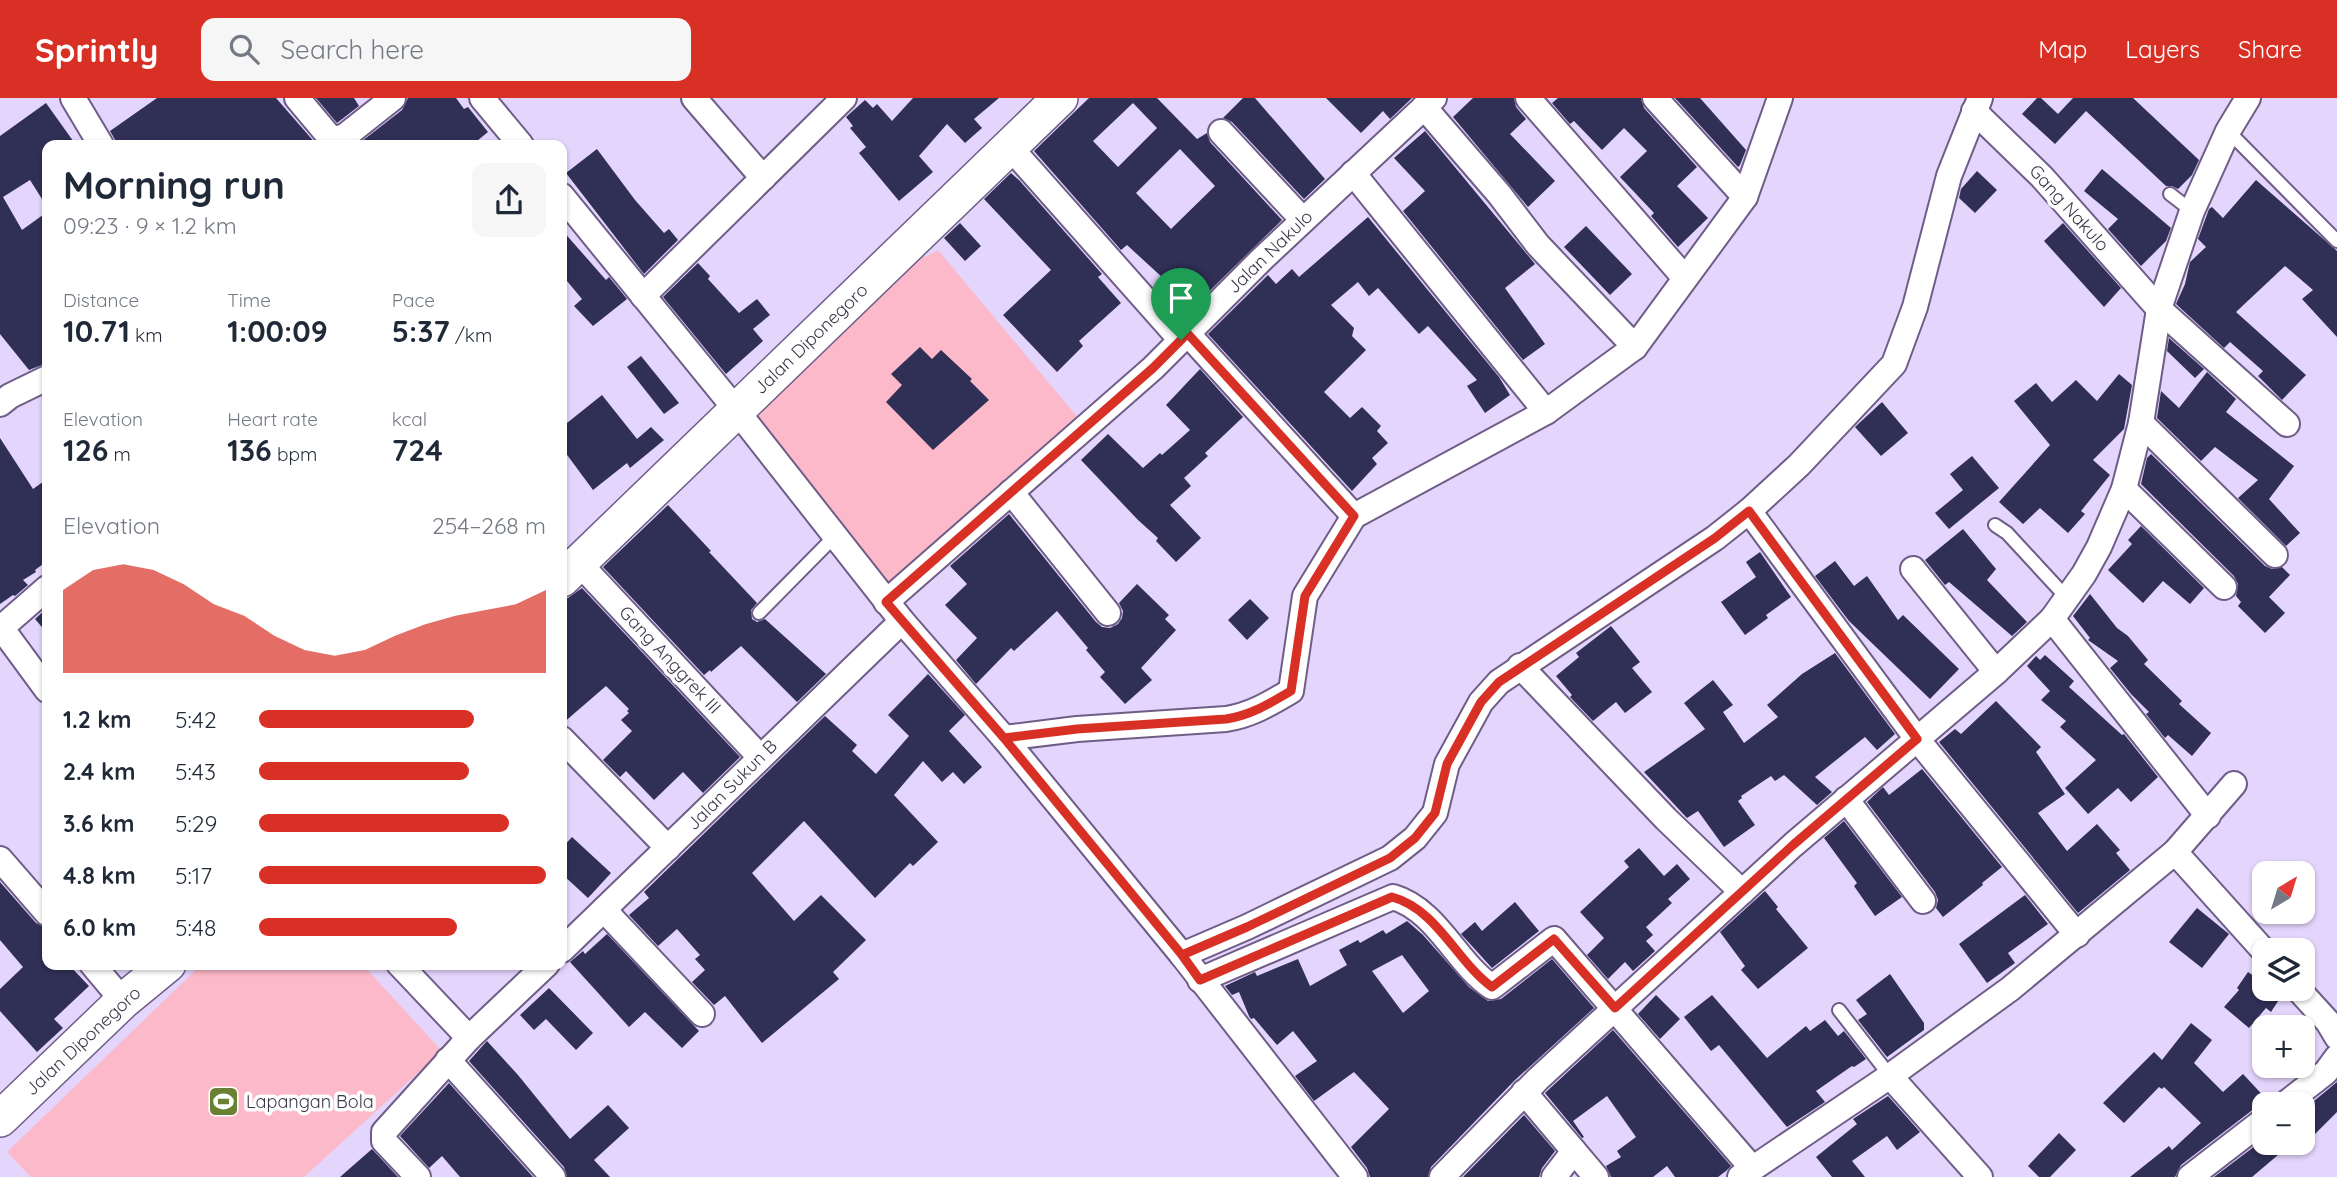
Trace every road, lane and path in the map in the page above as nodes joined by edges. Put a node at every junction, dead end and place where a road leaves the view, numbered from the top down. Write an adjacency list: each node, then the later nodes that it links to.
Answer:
1 (73, 98): 16 (street)
2 (297, 98): 10 (street)
3 (482, 98): 17 (street)
4 (694, 98): 20 (street)
5 (844, 98): 20 (street)
6 (1060, 98): 18 (street, Jalan Diponegoro)
7 (1528, 98): 27 (street)
8 (1655, 98): 22 (street)
9 (1780, 98): 22 (street)
10 (384, 101)
11 (2240, 102): 14 (street)
12 (1429, 103): 19 (street, Jalan Nakulo); 31 (street)
13 (1977, 105): 29 (street, Gang Nakulo); 40 (street)
14 (2228, 131): 24 (street); 26 (lane)
15 (1221, 132): 25 (street)
16 (98, 140)
17 (507, 140)
18 (1009, 146): 30 (street); 34 (street, Jalan Diponegoro)
19 (1353, 173): 25 (street, Jalan Nakulo); 35 (street)
20 (763, 178): 28 (street)
21 (2171, 194): 24 (lane)
22 (1745, 197): 27 (street)
23 (567, 201): 28 (street)
24 (2192, 211): 29 (street)
25 (1303, 220): 30 (street, Jalan Nakulo)
26 (2337, 241)
27 (1684, 277): 31 (street)
28 (643, 296): 34 (street)
29 (2160, 309): 36 (street); 37 (street, Gang Nakulo)
30 (1184, 337): 39 (street, Jalan Nakulo); 41 (street)
31 (1635, 346): 35 (street)
32 (42, 380): 33 (street)
33 (3, 394)
34 (737, 411): 43 (street); 46 (street, Jalan Diponegoro)
35 (1546, 412): 41 (street)
36 (2141, 423): 38 (street); 44 (street)
37 (2287, 424)
38 (2124, 489): 47 (street); 49 (street)
39 (1011, 492): 50 (street, Jalan Nakulo); 52 (street)
40 (1749, 511): 56 (street); 60 (street)
41 (1354, 516): 59 (street)
42 (1995, 524): 49 (lane)
43 (835, 536): 50 (street); 51 (lane)
44 (2275, 555)
45 (1913, 569): 57 (street)
46 (570, 571): 62 (street, Gang Anggrek III)
47 (2224, 587)
48 (42, 592): 55 (street)
49 (2067, 598): 53 (street)
50 (886, 602): 54 (street)
51 (760, 613)
52 (1108, 613)
53 (2052, 619): 57 (street); 65 (street)
54 (902, 621): 59 (street); 62 (street, Jalan Sukun B)
55 (1, 627): 58 (street)
56 (1520, 666): 69 (street); 76 (street)
57 (1996, 672): 60 (street)
58 (42, 683)
59 (1004, 738): 76 (street)
60 (1917, 739): 64 (street); 73 (street)
61 (567, 744): 66 (street)
62 (760, 757): 66 (street, Jalan Sukun B)
63 (2234, 784): 65 (street)
64 (1846, 799): 69 (street); 70 (street)
65 (2208, 816): 67 (street)
66 (668, 848): 72 (street, Jalan Sukun B)
67 (2175, 852): 73 (street); 74 (street)
68 (0, 859): 71 (street)
69 (1742, 892): 84 (street)
70 (1923, 901)
71 (42, 907)
72 (604, 909): 75 (street, Jalan Sukun B); 86 (street)
73 (2077, 935): 91 (street)
74 (2252, 938)
75 (567, 939)
76 (1182, 955): 81 (street)
77 (97, 970): 82 (street)
78 (161, 970): 82 (street, Jalan Diponegoro)
79 (405, 970): 88 (street)
80 (541, 970): 88 (street)
81 (1200, 980): 84 (street); 100 (street)
82 (123, 1001): 94 (street, Jalan Diponegoro)
83 (2309, 1001): 87 (street)
84 (1615, 1008): 92 (street); 97 (street)
85 (1839, 1010): 91 (lane)
86 (702, 1014)
87 (2337, 1037)
88 (468, 1038): 90 (street)
89 (2337, 1057): 93 (street)
90 (449, 1060): 98 (street); 99 (street)
91 (1890, 1076): 97 (street); 104 (street)
92 (1524, 1092): 96 (street); 101 (street)
93 (2300, 1092)
94 (0, 1119)
95 (2252, 1129): 105 (street)
96 (1574, 1151): 102 (street); 103 (street)
97 (1746, 1173)
98 (418, 1177)
99 (554, 1177)
100 (1355, 1177)
101 (1442, 1177)
102 (1554, 1177)
103 (1596, 1177)
104 (1980, 1177)
105 (2190, 1177)

